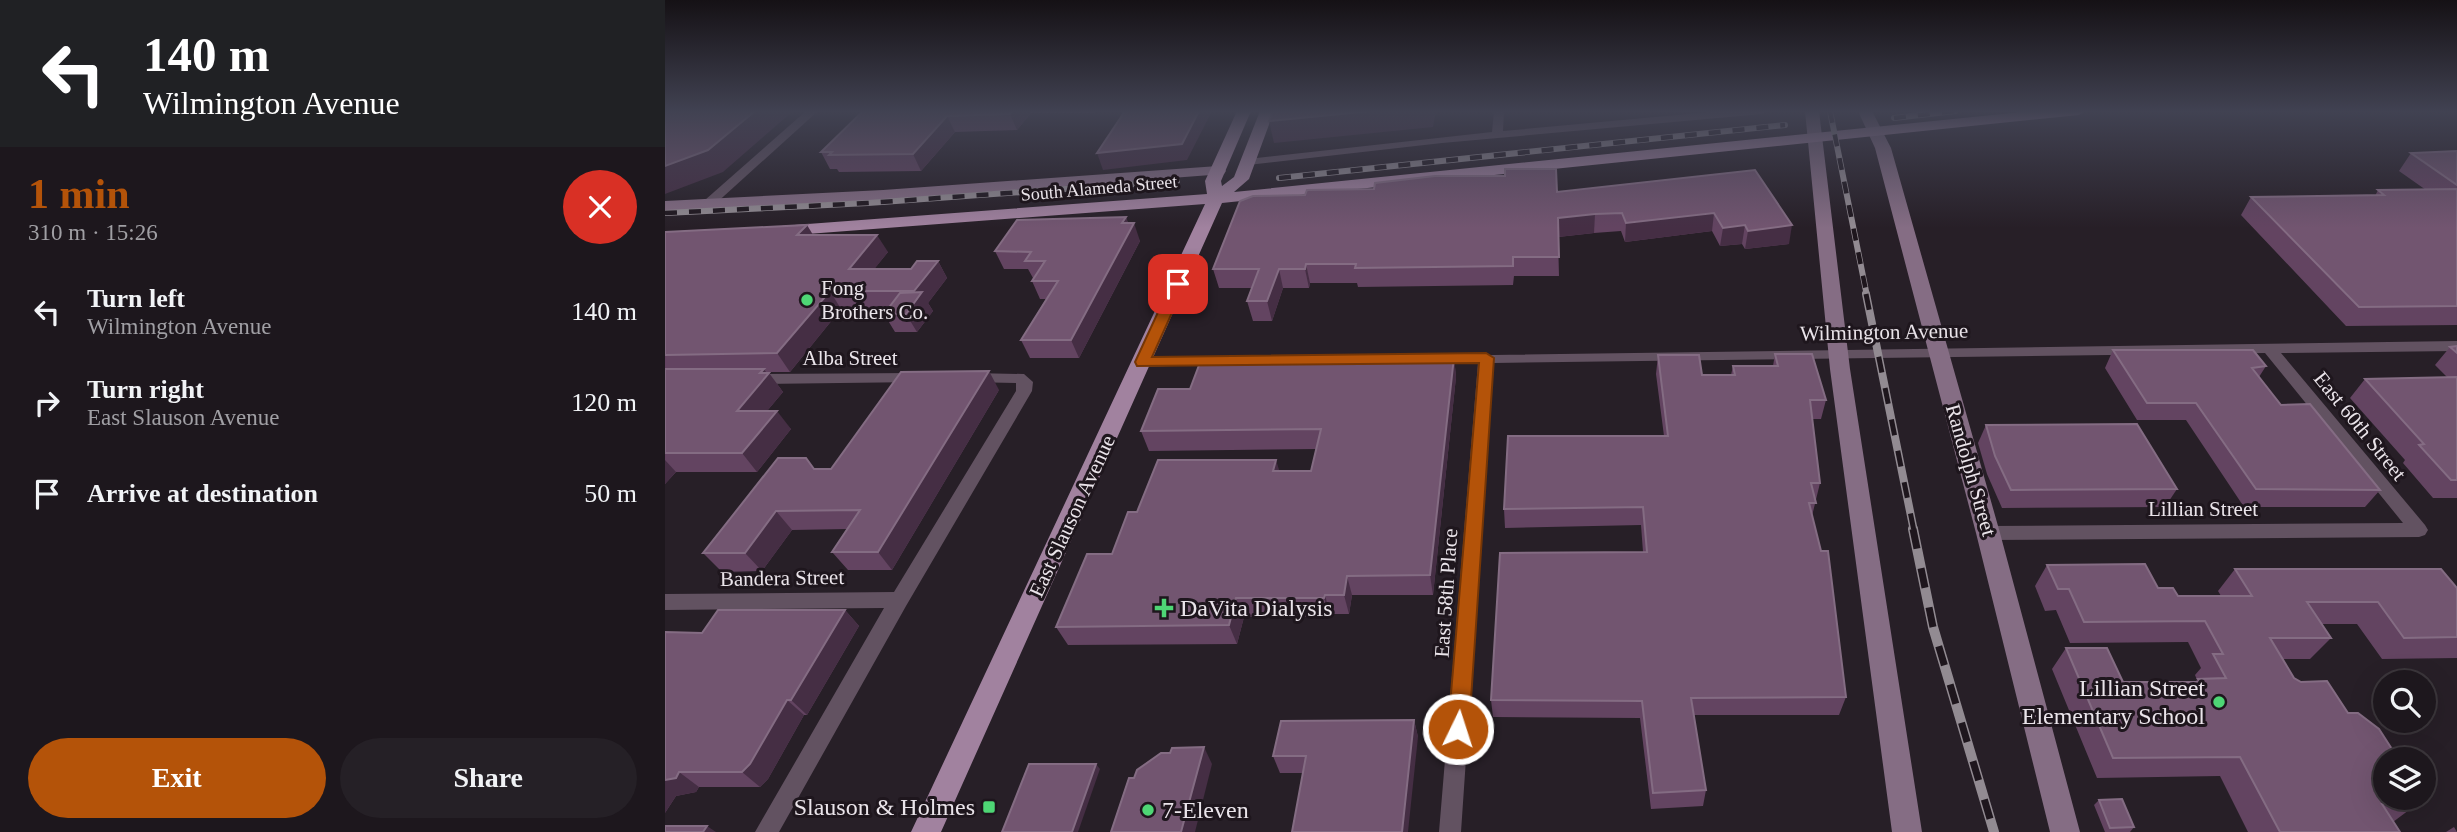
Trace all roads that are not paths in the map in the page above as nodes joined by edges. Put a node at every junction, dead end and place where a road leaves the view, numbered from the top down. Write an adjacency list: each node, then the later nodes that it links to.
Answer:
1 (770, 150): 11 (street)
2 (1227, 150): 9 (main road, East Slauson Avenue)
3 (1253, 150): 8 (main road, East Slauson Avenue)
4 (1365, 150): 8 (street)
5 (1707, 150): 10 (main road, South Alameda Street)
6 (1817, 150): 17 (street)
7 (1883, 150): 16 (street, Randolph Street)
8 (1248, 162): 10 (main road, East Slauson Avenue)
9 (1218, 171): 10 (main road, East Slauson Avenue); 11 (street, South Alameda Street)
10 (1216, 199): 13 (main road, South Alameda Street); 21 (main road, East Slauson Avenue)
11 (709, 204): 12 (street, South Alameda Street)
12 (665, 206)
13 (768, 231)
14 (2457, 346): 15 (street, Wilmington Avenue)
15 (2269, 348): 16 (street, Wilmington Avenue); 25 (street, East 60th Street)
16 (1938, 352): 17 (street, Wilmington Avenue); 26 (street, Randolph Street)
17 (1838, 354): 18 (street, Wilmington Avenue); 32 (street)
18 (1486, 358): 19 (street, Wilmington Avenue); 31 (street, East 58th Place)
19 (1421, 359)
20 (1239, 361): 21 (street)
21 (1143, 362): 30 (main road, East Slauson Avenue)
22 (926, 378): 24 (street, Alba Street)
23 (953, 378): 27 (street)
24 (734, 379)
25 (2419, 530): 26 (street, Lillian Street)
26 (1988, 533): 33 (street, Randolph Street)
27 (899, 600): 28 (street, Bandera Street); 29 (street)
28 (665, 602)
29 (766, 832)
30 (926, 832)
31 (1450, 832)
32 (1907, 832)
33 (2065, 832)

